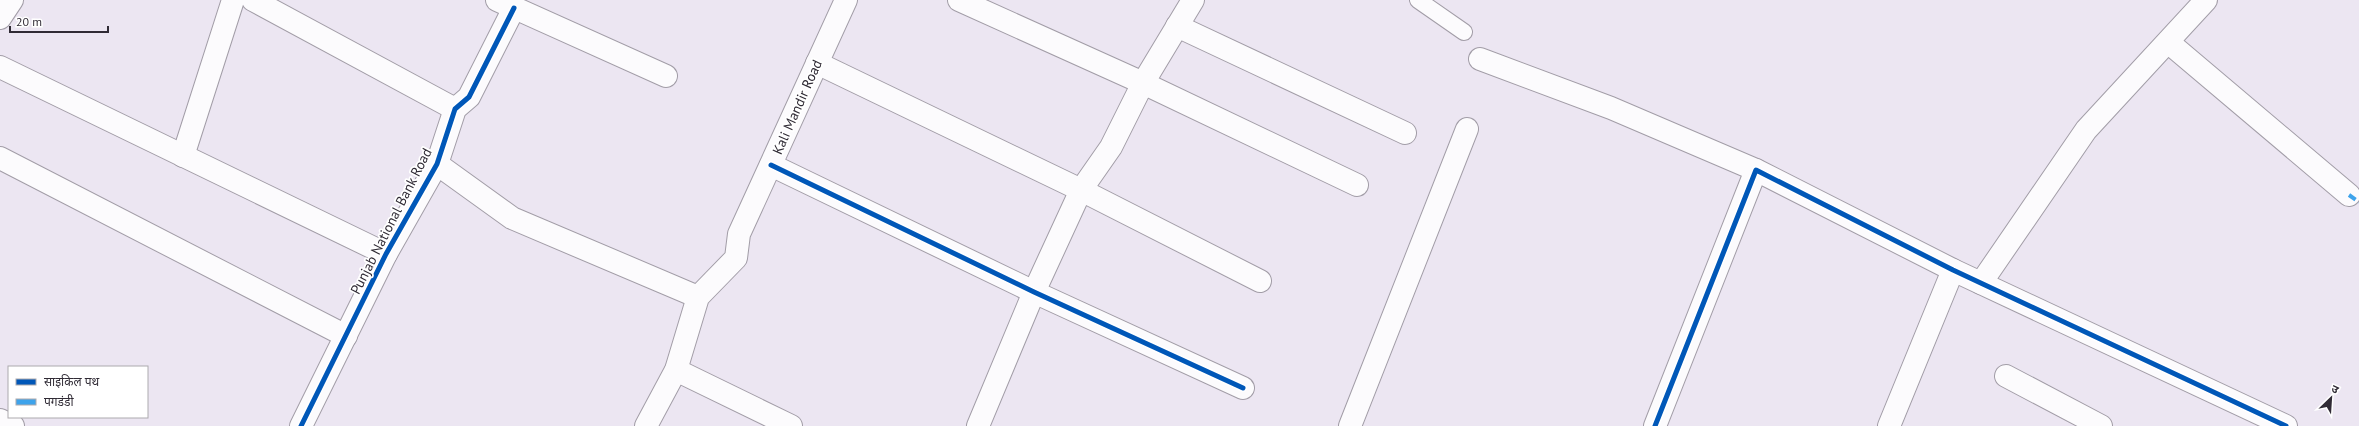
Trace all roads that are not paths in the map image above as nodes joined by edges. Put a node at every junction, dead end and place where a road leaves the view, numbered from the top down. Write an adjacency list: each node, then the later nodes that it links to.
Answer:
1 (1, 0): 11 (street)
2 (12, 0): 12 (street)
3 (233, 0): 24 (street)
4 (253, 0): 21 (street)
5 (846, 0): 17 (street, Kali Mandir Road)
6 (959, 0): 20 (street)
7 (1193, 0): 13 (street)
8 (1418, 0): 14 (lane)
9 (2206, 0): 15 (street)
10 (505, 4): 19 (street); 21 (street, Punjab National Bank Road)
11 (0, 10)
12 (0, 18)
13 (1177, 26): 20 (street); 23 (street)
14 (1464, 32)
15 (2168, 42): 31 (street); 35 (street)
16 (1480, 59): 28 (street)
17 (817, 63): 27 (street, Kali Mandir Road); 30 (street)
18 (0, 67): 24 (street)
19 (666, 76)
20 (1142, 82): 29 (street); 30 (street)
21 (455, 110): 26 (street, Punjab National Bank Road)
22 (1467, 129): 48 (street)
23 (1405, 133)
24 (184, 156): 32 (street)
25 (0, 158): 38 (street)
26 (437, 164): 32 (street, Punjab National Bank Road); 37 (street)
27 (771, 165): 36 (street); 37 (street, Kali Mandir Road)
28 (1756, 170): 33 (street); 49 (street)
29 (1357, 185)
30 (1081, 190): 34 (street); 36 (street)
31 (2349, 195)
32 (386, 254): 38 (street, Punjab National Bank Road)
33 (1953, 270): 35 (street); 50 (street)
34 (1260, 281)
35 (1981, 283): 52 (street)
36 (1034, 292): 41 (street); 47 (street)
37 (698, 297): 39 (street, Kali Mandir Road)
38 (346, 336): 44 (street, Punjab National Bank Road)
39 (676, 370): 45 (street, Kali Mandir Road); 46 (street)
40 (2006, 376): 51 (street)
41 (1243, 388)
42 (0, 420): 43 (street)
43 (13, 426)
44 (301, 426)
45 (646, 426)
46 (791, 426)
47 (978, 426)
48 (1350, 426)
49 (1655, 426)
50 (1889, 426)
51 (2101, 426)
52 (2286, 426)

